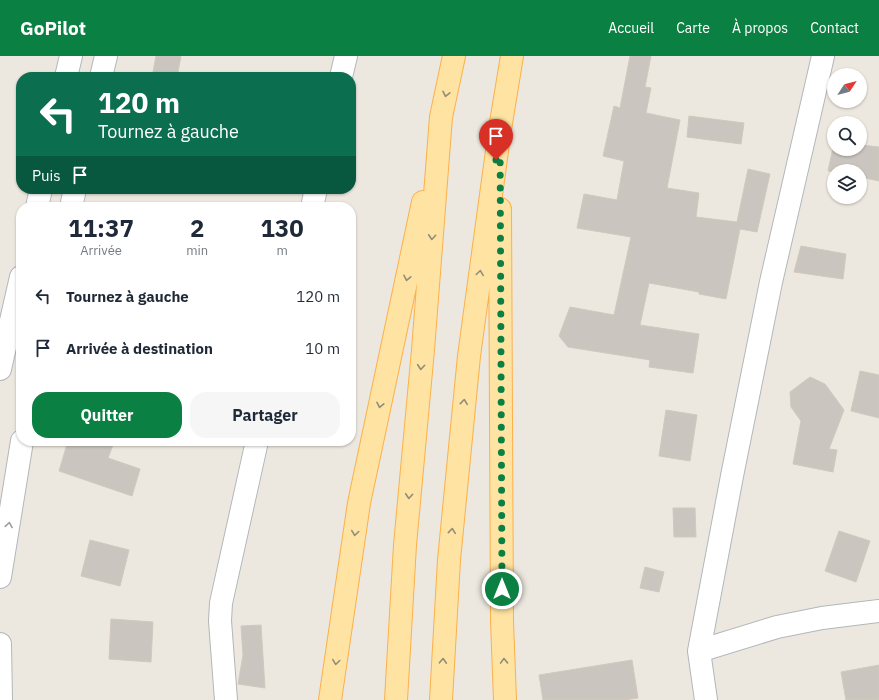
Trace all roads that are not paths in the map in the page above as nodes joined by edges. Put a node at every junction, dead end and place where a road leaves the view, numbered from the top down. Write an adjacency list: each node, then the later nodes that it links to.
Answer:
1 (71, 56): 7 (street)
2 (106, 56): 8 (street)
3 (346, 56): 9 (street)
4 (454, 56): 10 (main road, one-way to 10)
5 (512, 56): 11 (main road)
6 (822, 56): 20 (street)
7 (67, 72)
8 (102, 72)
9 (342, 72)
10 (441, 117): 23 (main road, one-way to 23); 24 (main road, one-way to 24)
11 (500, 130): 25 (main road, one-way to 11); 26 (main road, one-way to 11)
12 (16, 295): 13 (street)
13 (3, 342): 14 (street)
14 (0, 370)
15 (21, 446): 17 (street, one-way to 15)
16 (256, 446): 22 (street)
17 (0, 577)
18 (879, 610): 20 (street)
19 (0, 644): 21 (street)
20 (699, 651): 27 (street)
21 (2, 700)
22 (226, 700)
23 (330, 700)
24 (396, 700)
25 (441, 700)
26 (505, 700)
27 (706, 700)

